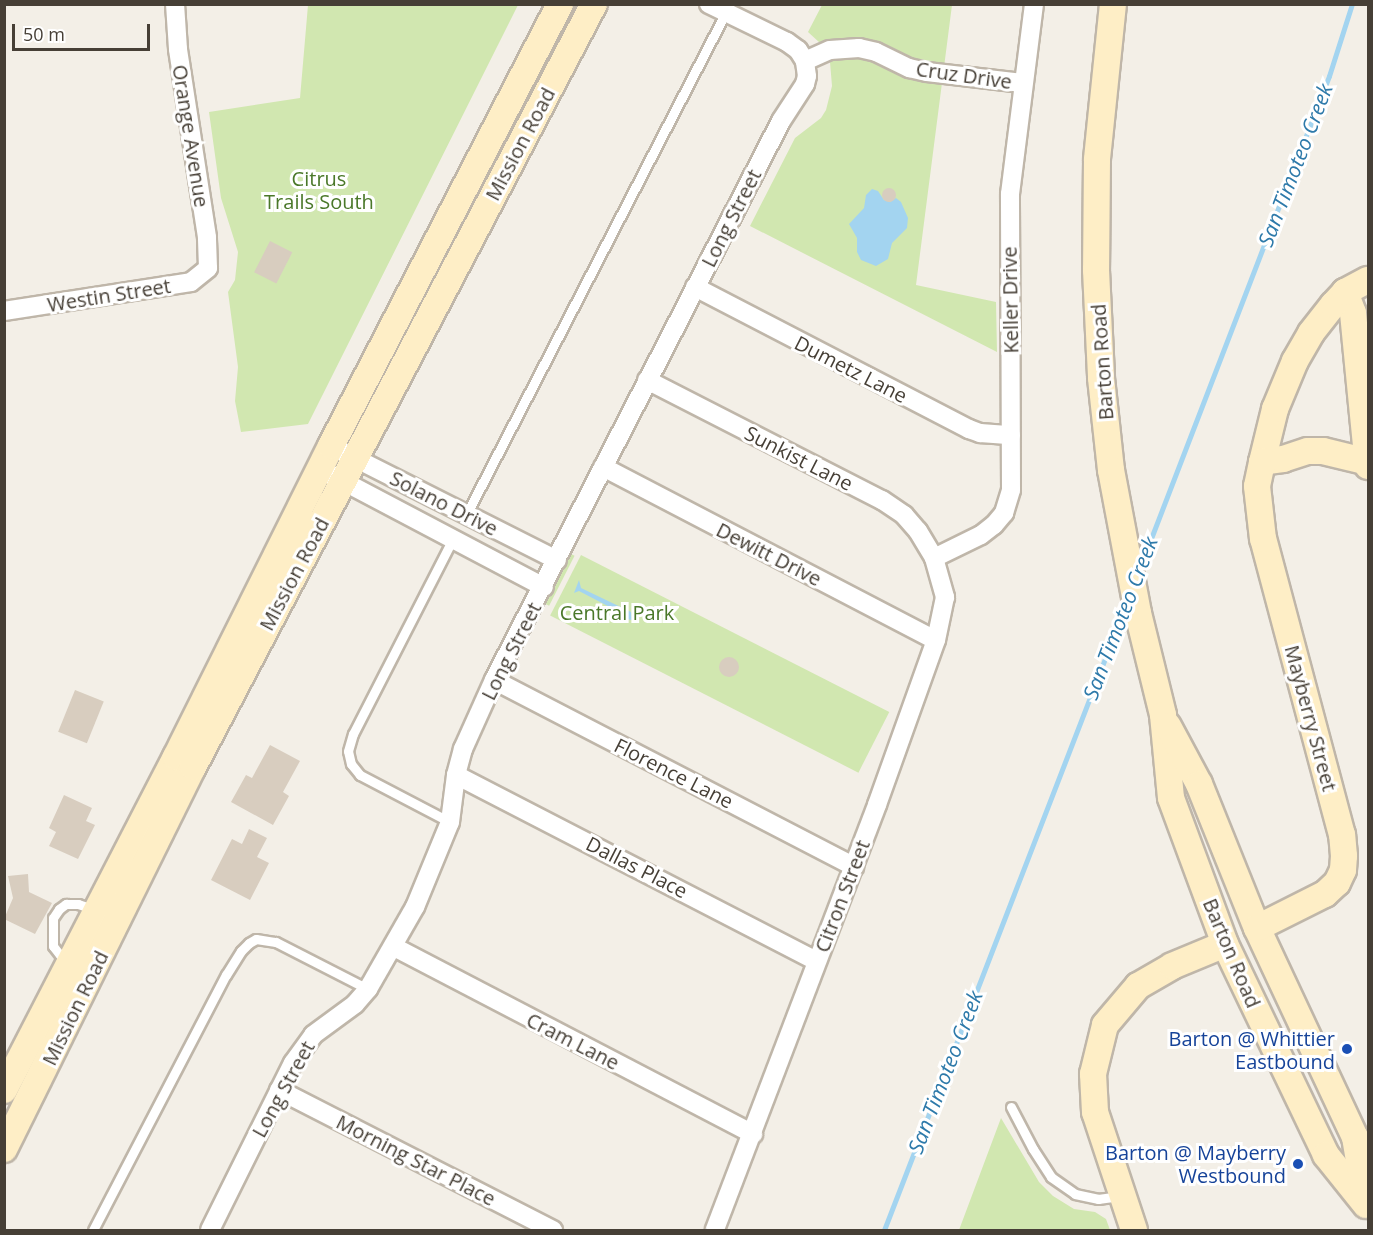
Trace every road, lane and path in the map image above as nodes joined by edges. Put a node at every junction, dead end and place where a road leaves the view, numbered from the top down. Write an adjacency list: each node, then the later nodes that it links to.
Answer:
1 (175, 4): 9 (street, Orange Avenue)
2 (560, 4): 16 (street, Mission Road)
3 (594, 4): 17 (street, Mission Road)
4 (1034, 4): 8 (street, Keller Drive)
5 (1113, 4): 30 (street, Barton Road)
6 (721, 7): 7 (street); 23 (lane)
7 (805, 61): 8 (street, Cruz Drive); 11 (street, Long Street)
8 (1022, 83): 15 (street, Keller Drive)
9 (208, 268): 13 (street, Westin Street)
10 (1368, 280): 12 (street)
11 (696, 287): 14 (street, Long Street); 15 (street, Dumetz Lane)
12 (1345, 292): 18 (street, Mayberry Street); 19 (street)
13 (4, 311)
14 (647, 380): 20 (street, Long Street); 25 (street, Sunkist Lane)
15 (1011, 435): 25 (street, Keller Drive)
16 (331, 446): 17 (street, Solano Drive); 21 (street, Mission Road)
17 (356, 457): 22 (street, Mission Road); 23 (street, Solano Drive)
18 (1262, 462): 19 (street); 35 (street, Mayberry Street)
19 (1368, 464)
20 (603, 467): 26 (street, Long Street); 28 (street, Dewitt Drive)
21 (320, 469): 22 (street, Solano Drive); 34 (street, Mission Road)
22 (343, 481): 24 (street, Solano Drive); 45 (street, Mission Road)
23 (466, 515): 24 (street); 26 (street, Solano Drive)
24 (453, 539): 27 (street, Solano Drive); 32 (lane)
25 (934, 558): 28 (street, Citron Street)
26 (556, 560): 27 (street, Long Street)
27 (544, 587): 29 (street, Long Street)
28 (936, 640): 33 (street, Citron Street)
29 (494, 680): 31 (street, Long Street); 33 (street, Florence Lane)
30 (1163, 715): 35 (street, Barton Road); 36 (street, Barton Road)
31 (456, 774): 32 (street, Long Street); 38 (street, Dallas Place)
32 (450, 822): 37 (street, Long Street)
33 (854, 867): 38 (street, Citron Street)
34 (97, 911): 39 (street, Mission Road); 39 (lane)
35 (1257, 928): 47 (street, Barton Road)
36 (1225, 944): 46 (street); 47 (street, Barton Road)
37 (394, 947): 40 (street, Long Street); 44 (street, Cram Lane)
38 (817, 961): 44 (street, Citron Street)
39 (70, 963): 41 (street, Mission Road)
40 (368, 989): 42 (street, Long Street); 48 (lane)
41 (4, 1090)
42 (279, 1090): 49 (street, Long Street); 50 (street, Morning Star Place)
43 (1011, 1107): 46 (lane)
44 (753, 1134): 51 (street, Citron Street)
45 (4, 1149)
46 (1122, 1195): 52 (street)
47 (1367, 1208)
48 (93, 1230)
49 (210, 1230)
50 (553, 1230)
51 (715, 1230)
52 (1134, 1230)

